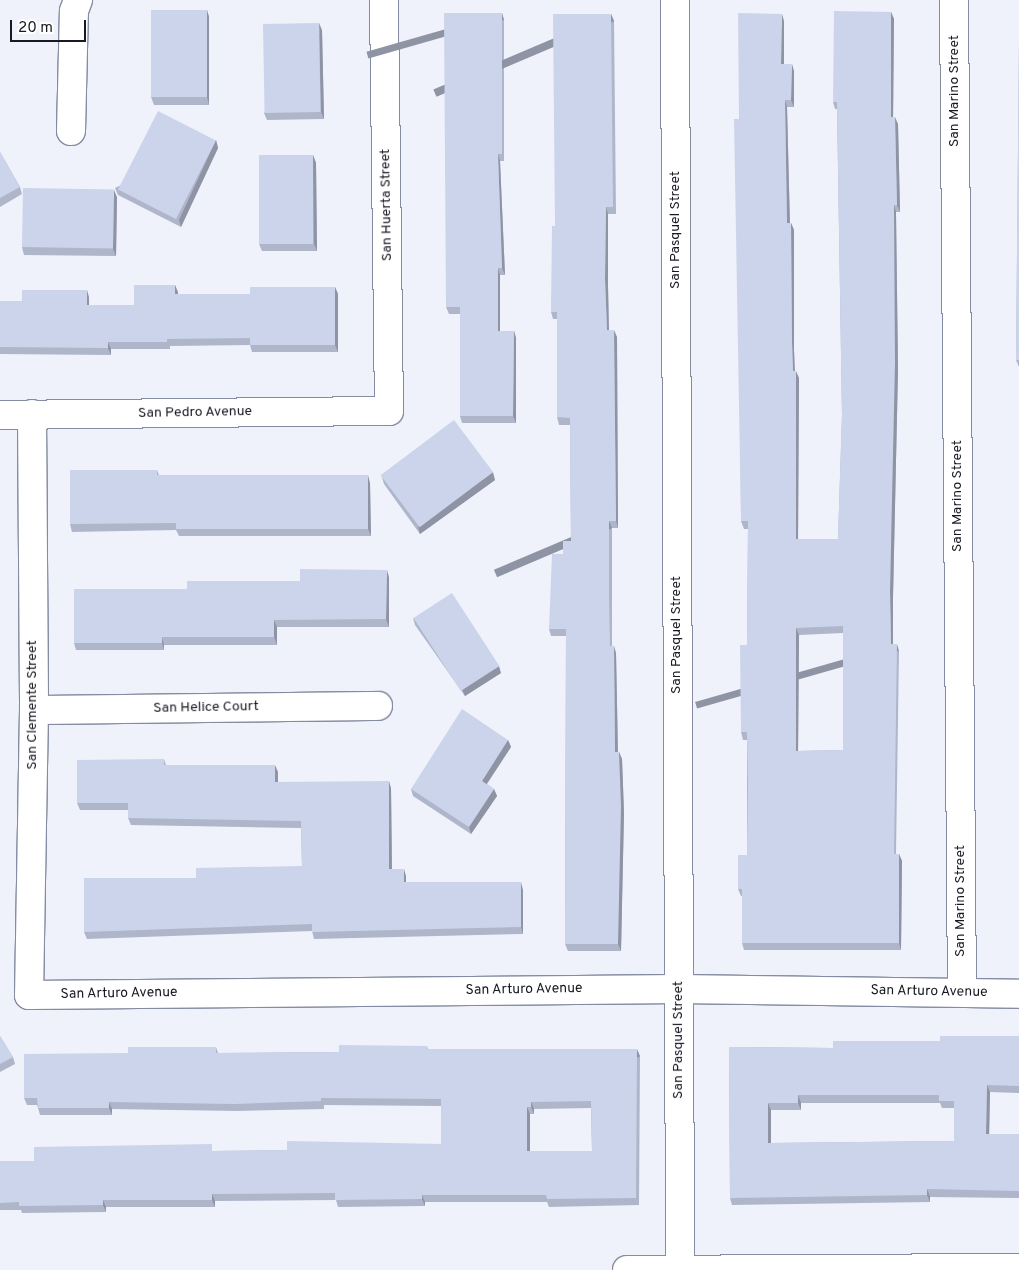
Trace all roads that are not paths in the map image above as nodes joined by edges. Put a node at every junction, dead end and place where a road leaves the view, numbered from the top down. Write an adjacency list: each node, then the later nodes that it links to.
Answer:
1 (78, 0): 5 (street)
2 (384, 0): 6 (street, San Huerta Street)
3 (675, 0): 11 (street, San Pasquel Street)
4 (954, 0): 12 (street, San Marino Street)
5 (72, 131)
6 (389, 411): 7 (street, San Pedro Avenue)
7 (32, 414): 8 (street, San Pedro Avenue); 10 (street, San Clemente Street)
8 (0, 415)
9 (378, 706): 10 (street, San Helice Court)
10 (34, 710): 14 (street, San Clemente Street)
11 (679, 989): 12 (street, San Arturo Avenue); 14 (street, San Arturo Avenue); 18 (street, San Pasquel Street)
12 (962, 991): 13 (street, San Arturo Avenue)
13 (1019, 994)
14 (29, 995)
15 (1019, 1268): 16 (street)
16 (899, 1269): 18 (street)
17 (627, 1270): 18 (street)
18 (680, 1270)

